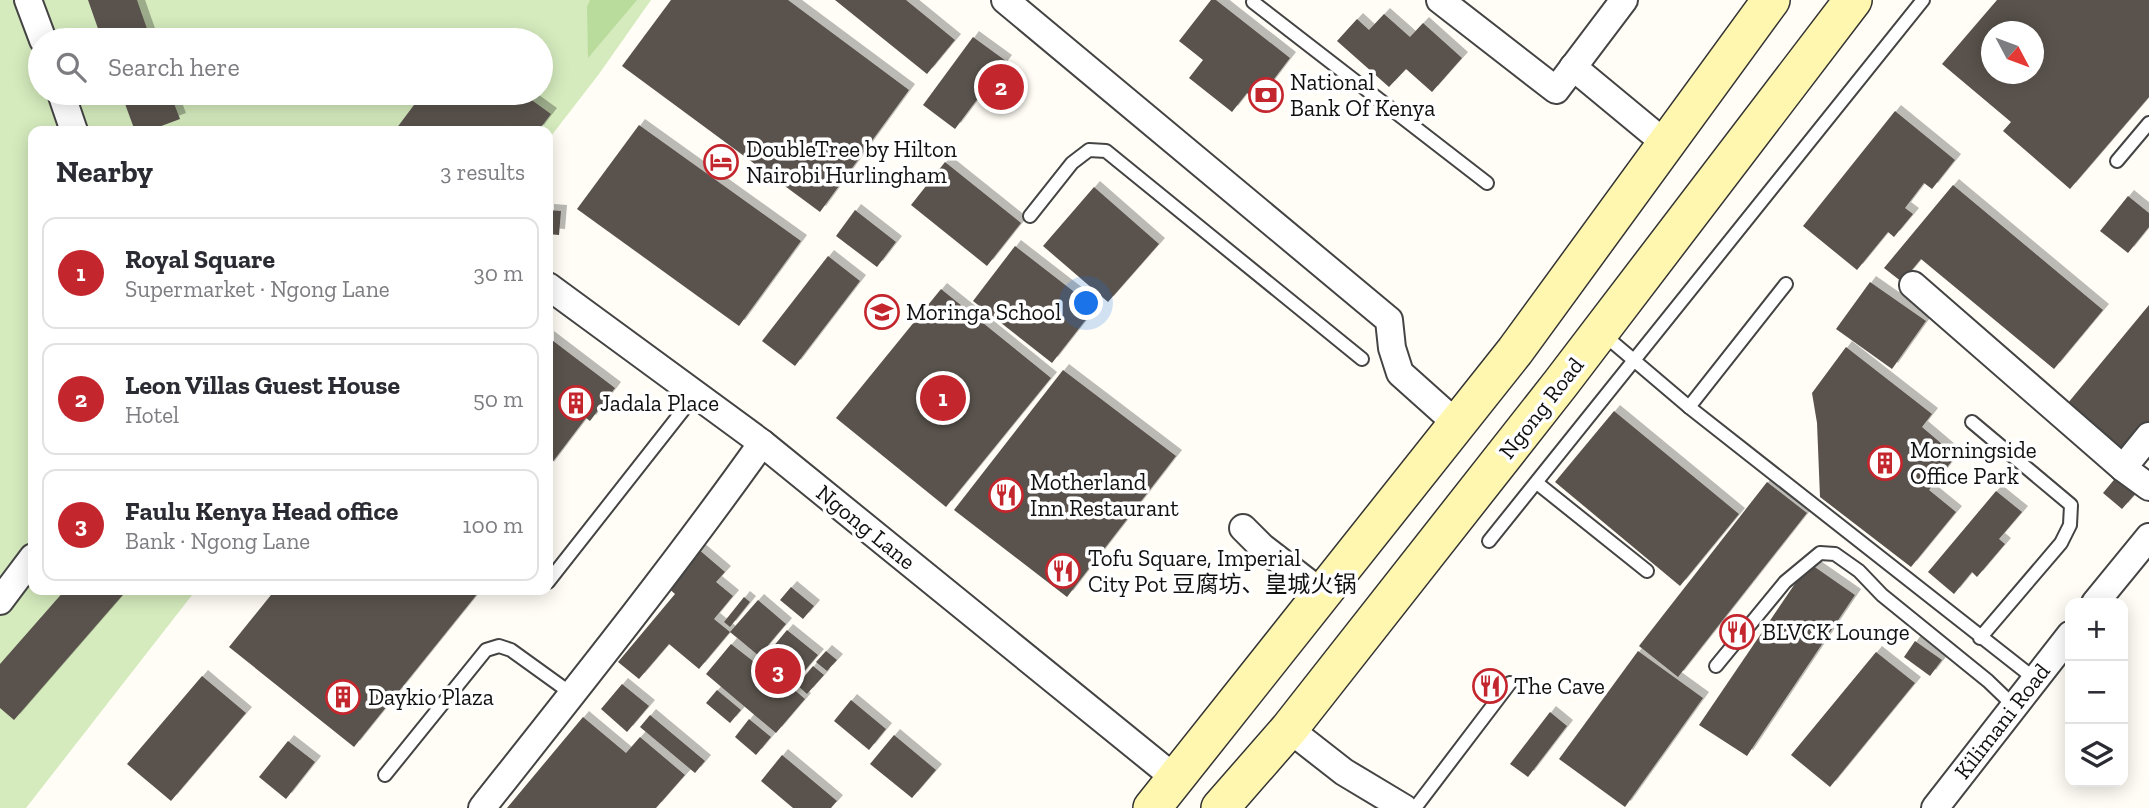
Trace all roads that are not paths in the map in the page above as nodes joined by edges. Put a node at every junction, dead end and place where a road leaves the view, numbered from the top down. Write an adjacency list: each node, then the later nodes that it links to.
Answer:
1 (29, 0): 9 (street)
2 (1005, 0): 27 (street)
3 (1440, 0): 10 (street)
4 (1624, 0): 10 (street)
5 (1772, 0): 14 (main road)
6 (1853, 0): 21 (main road, Ngong Road)
7 (1923, 0): 23 (lane)
8 (1253, 2): 16 (lane)
9 (39, 28)
10 (1573, 67): 14 (street)
11 (65, 105): 13 (street)
12 (2149, 123): 15 (lane)
13 (72, 126)
14 (1666, 144): 27 (main road)
15 (2117, 161)
16 (1487, 183)
17 (1030, 216): 22 (lane)
18 (1786, 284): 25 (lane)
19 (1913, 285): 30 (street)
20 (553, 290): 24 (street, Ngong Lane)
21 (1600, 332): 23 (lane); 49 (main road, Ngong Road)
22 (1362, 359)
23 (1634, 360): 25 (lane); 31 (lane)
24 (695, 395): 29 (street, Ngong Lane); 38 (lane)
25 (1689, 407): 42 (lane)
26 (1972, 422): 42 (lane)
27 (1457, 424): 39 (main road)
28 (2149, 436): 30 (street)
29 (762, 443): 47 (street); 53 (street, Ngong Lane)
30 (2123, 467): 32 (street)
31 (1536, 483): 35 (lane); 37 (lane)
32 (2149, 487)
33 (1243, 528): 39 (street)
34 (2149, 537): 40 (street)
35 (1489, 541)
36 (28, 564): 41 (street)
37 (1647, 571)
38 (553, 576)
39 (1323, 594): 50 (main road)
40 (2099, 598)
41 (0, 601)
42 (1980, 638): 45 (lane)
43 (2065, 641): 45 (street, Kilimani Road)
44 (1716, 666): 48 (lane)
45 (2035, 679): 48 (street, Kilimani Road)
46 (1510, 683): 58 (lane)
47 (572, 694): 52 (lane); 54 (street)
48 (2013, 705): 59 (street, Kilimani Road)
49 (1289, 729): 51 (main road, Ngong Road); 57 (street)
50 (1215, 730): 51 (main road); 53 (main road)
51 (1258, 764): 56 (main road, Ngong Road)
52 (384, 775)
53 (1176, 779): 55 (main road)
54 (482, 808)
55 (1152, 808)
56 (1220, 808)
57 (1404, 808)
58 (1415, 808)
59 (1935, 808)

